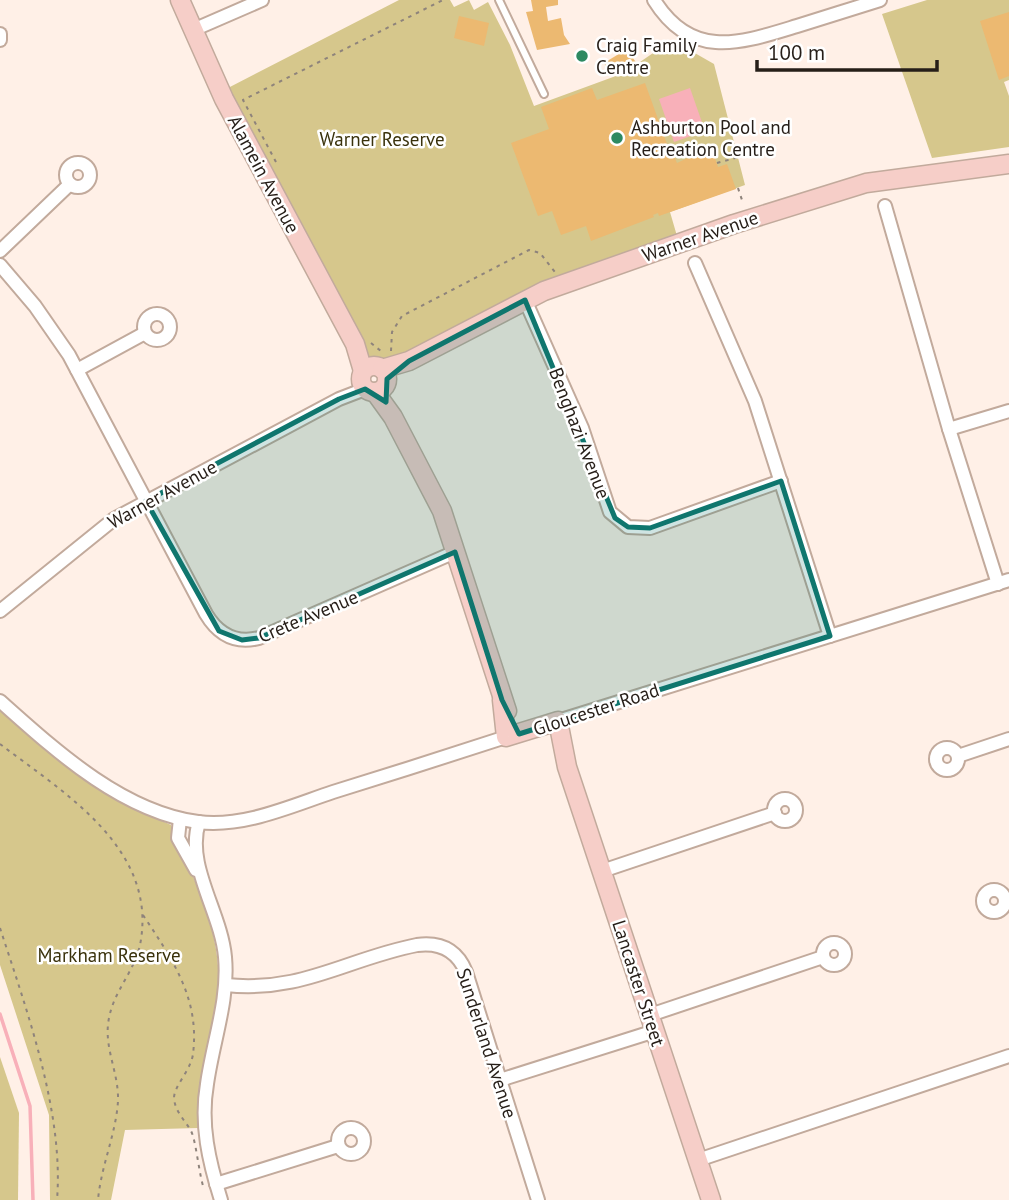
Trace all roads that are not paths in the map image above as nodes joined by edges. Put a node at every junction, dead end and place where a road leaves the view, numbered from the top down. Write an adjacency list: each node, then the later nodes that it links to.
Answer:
1 (180, 0): 6 (street, Alamein Avenue)
2 (262, 0): 6 (street)
3 (499, 0): 9 (lane)
4 (654, 0): 5 (street)
5 (880, 0)
6 (193, 30): 19 (street, Alamein Avenue)
7 (0, 34): 8 (street)
8 (0, 40)
9 (544, 94)
10 (1009, 164): 16 (street, Warner Avenue)
11 (70, 184): 13 (street)
12 (885, 206): 21 (street)
13 (0, 251)
14 (695, 263): 22 (street)
15 (0, 265): 18 (street, Crete Avenue)
16 (525, 300): 19 (street, Warner Avenue); 22 (street, Benghazi Avenue)
17 (145, 333): 18 (street)
18 (77, 370): 23 (street, Crete Avenue)
19 (374, 379): 23 (street, Warner Avenue); 24 (street, Alamein Avenue)
20 (1009, 411): 21 (street)
21 (949, 429): 25 (street)
22 (781, 481): 27 (street)
23 (146, 501): 24 (street, Crete Avenue); 26 (street, Warner Avenue)
24 (455, 552): 30 (street, Alamein Avenue)
25 (1004, 582): 27 (street, Gloucester Road)
26 (0, 611)
27 (830, 636): 29 (street, Gloucester Road)
28 (0, 701): 34 (street, Gloucester Road)
29 (553, 723): 30 (street, Gloucester Road); 36 (street, Lancaster Street)
30 (513, 735): 35 (street, Gloucester Road)
31 (1009, 739): 32 (street)
32 (958, 756)
33 (775, 813): 36 (street)
34 (180, 818): 35 (street, Gloucester Road); 37 (street)
35 (199, 822): 37 (street)
36 (602, 870): 40 (street, Lancaster Street)
37 (203, 879): 39 (street)
38 (823, 957): 40 (street)
39 (226, 985): 42 (street, Sunderland Avenue); 45 (street)
40 (652, 1023): 42 (street); 44 (street, Lancaster Street)
41 (1009, 1056): 44 (street)
42 (500, 1080): 47 (street, Sunderland Avenue)
43 (338, 1146): 45 (street)
44 (698, 1160): 48 (street, Lancaster Street)
45 (216, 1184): 46 (street)
46 (221, 1200)
47 (538, 1200)
48 (711, 1200)

